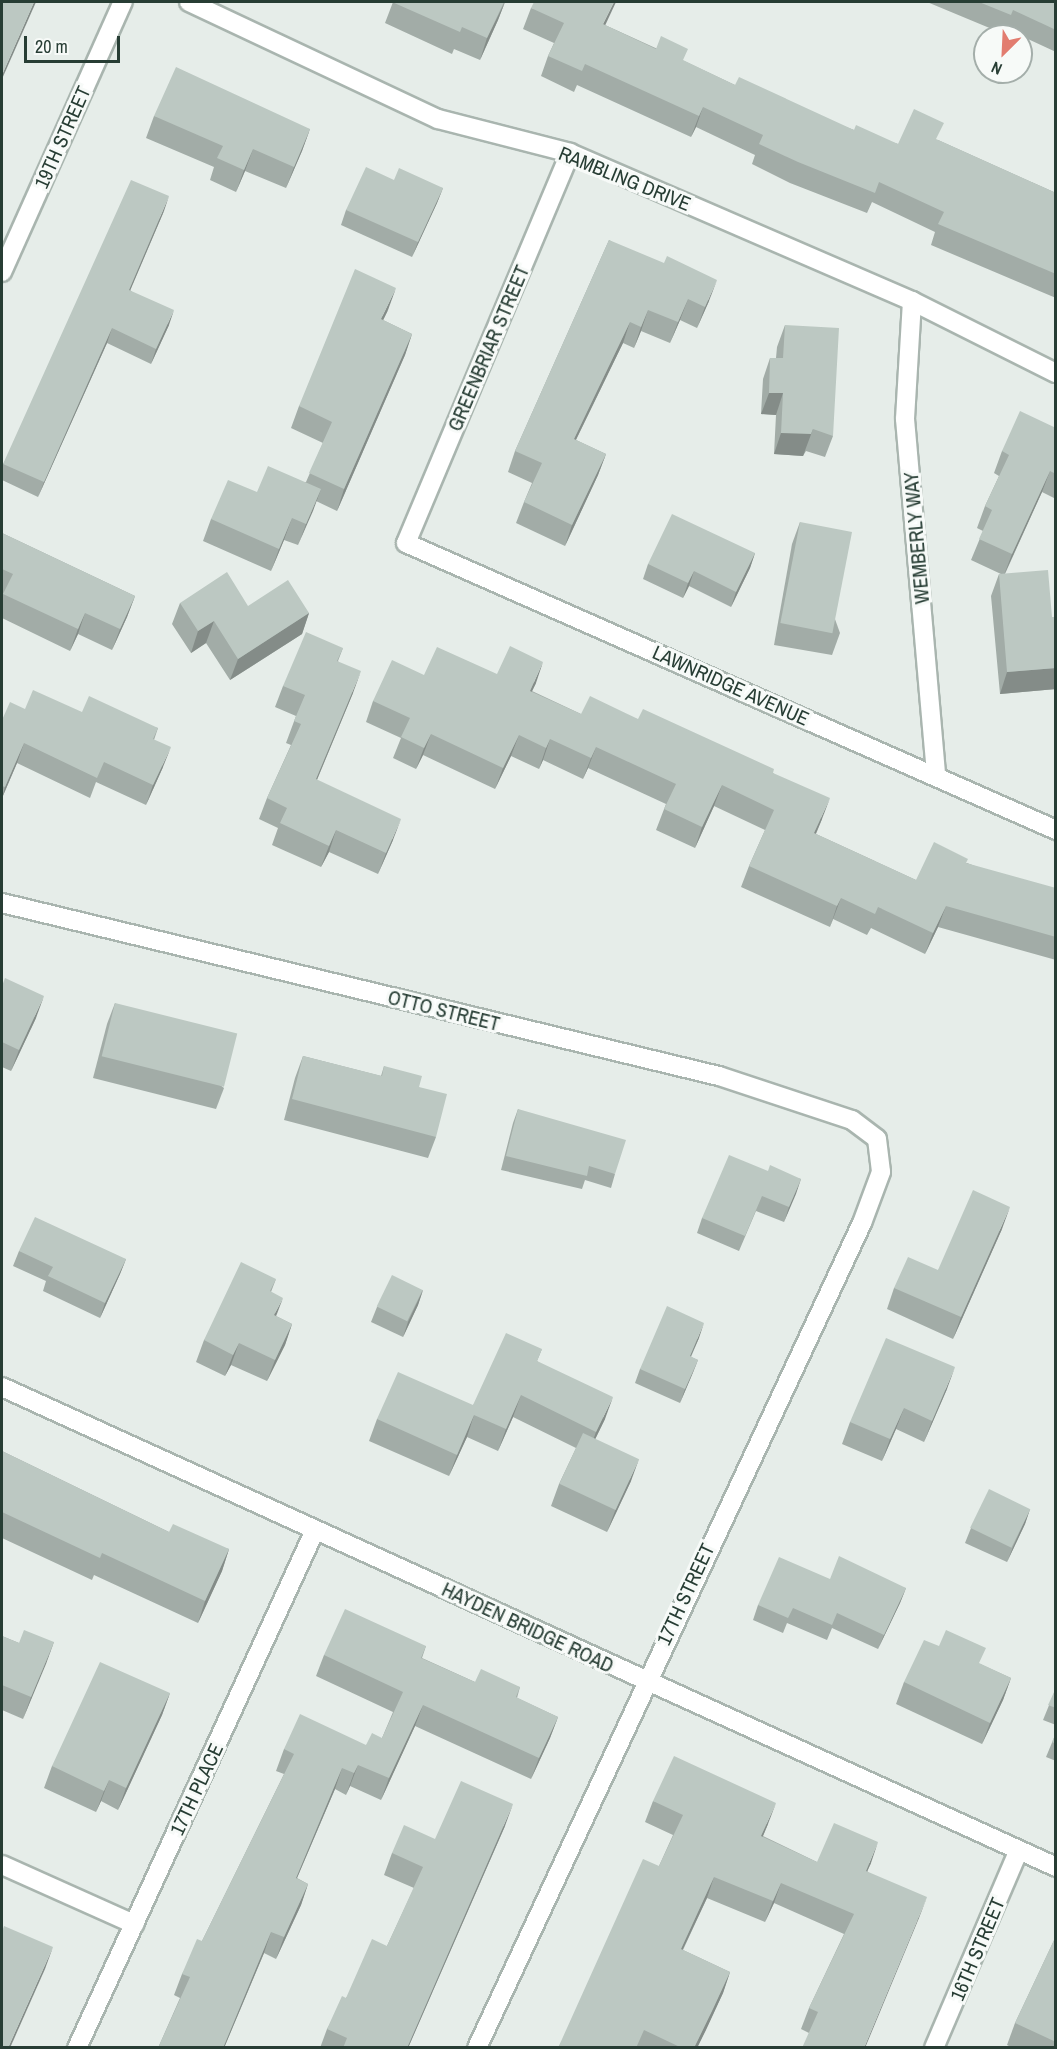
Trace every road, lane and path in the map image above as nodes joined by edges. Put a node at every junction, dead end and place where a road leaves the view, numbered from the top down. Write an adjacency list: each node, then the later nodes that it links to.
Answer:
1 (123, 2): 4 (street, 19TH STREET)
2 (189, 2): 3 (street, RAMBLING DRIVE)
3 (570, 153): 5 (street, RAMBLING DRIVE); 7 (street, GREENBRIAR STREET)
4 (2, 272)
5 (912, 301): 6 (street, RAMBLING DRIVE); 8 (street, WEMBERLY WAY)
6 (1056, 373)
7 (406, 543): 8 (street, LAWNRIDGE AVENUE)
8 (936, 775): 9 (street, LAWNRIDGE AVENUE)
9 (1056, 830)
10 (2, 903): 11 (street, OTTO STREET)
11 (877, 1139): 14 (street, 17TH STREET)
12 (2, 1387): 13 (street, HAYDEN BRIDGE ROAD)
13 (315, 1530): 14 (street, HAYDEN BRIDGE ROAD); 18 (street, 17TH PLACE)
14 (644, 1680): 15 (street, HAYDEN BRIDGE ROAD); 20 (street, 17TH STREET)
15 (1019, 1850): 17 (street, HAYDEN BRIDGE ROAD); 21 (street, 16TH STREET)
16 (2, 1865): 18 (street)
17 (1056, 1867)
18 (134, 1924): 19 (street, 17TH PLACE)
19 (77, 2048)
20 (477, 2048)
21 (934, 2048)

